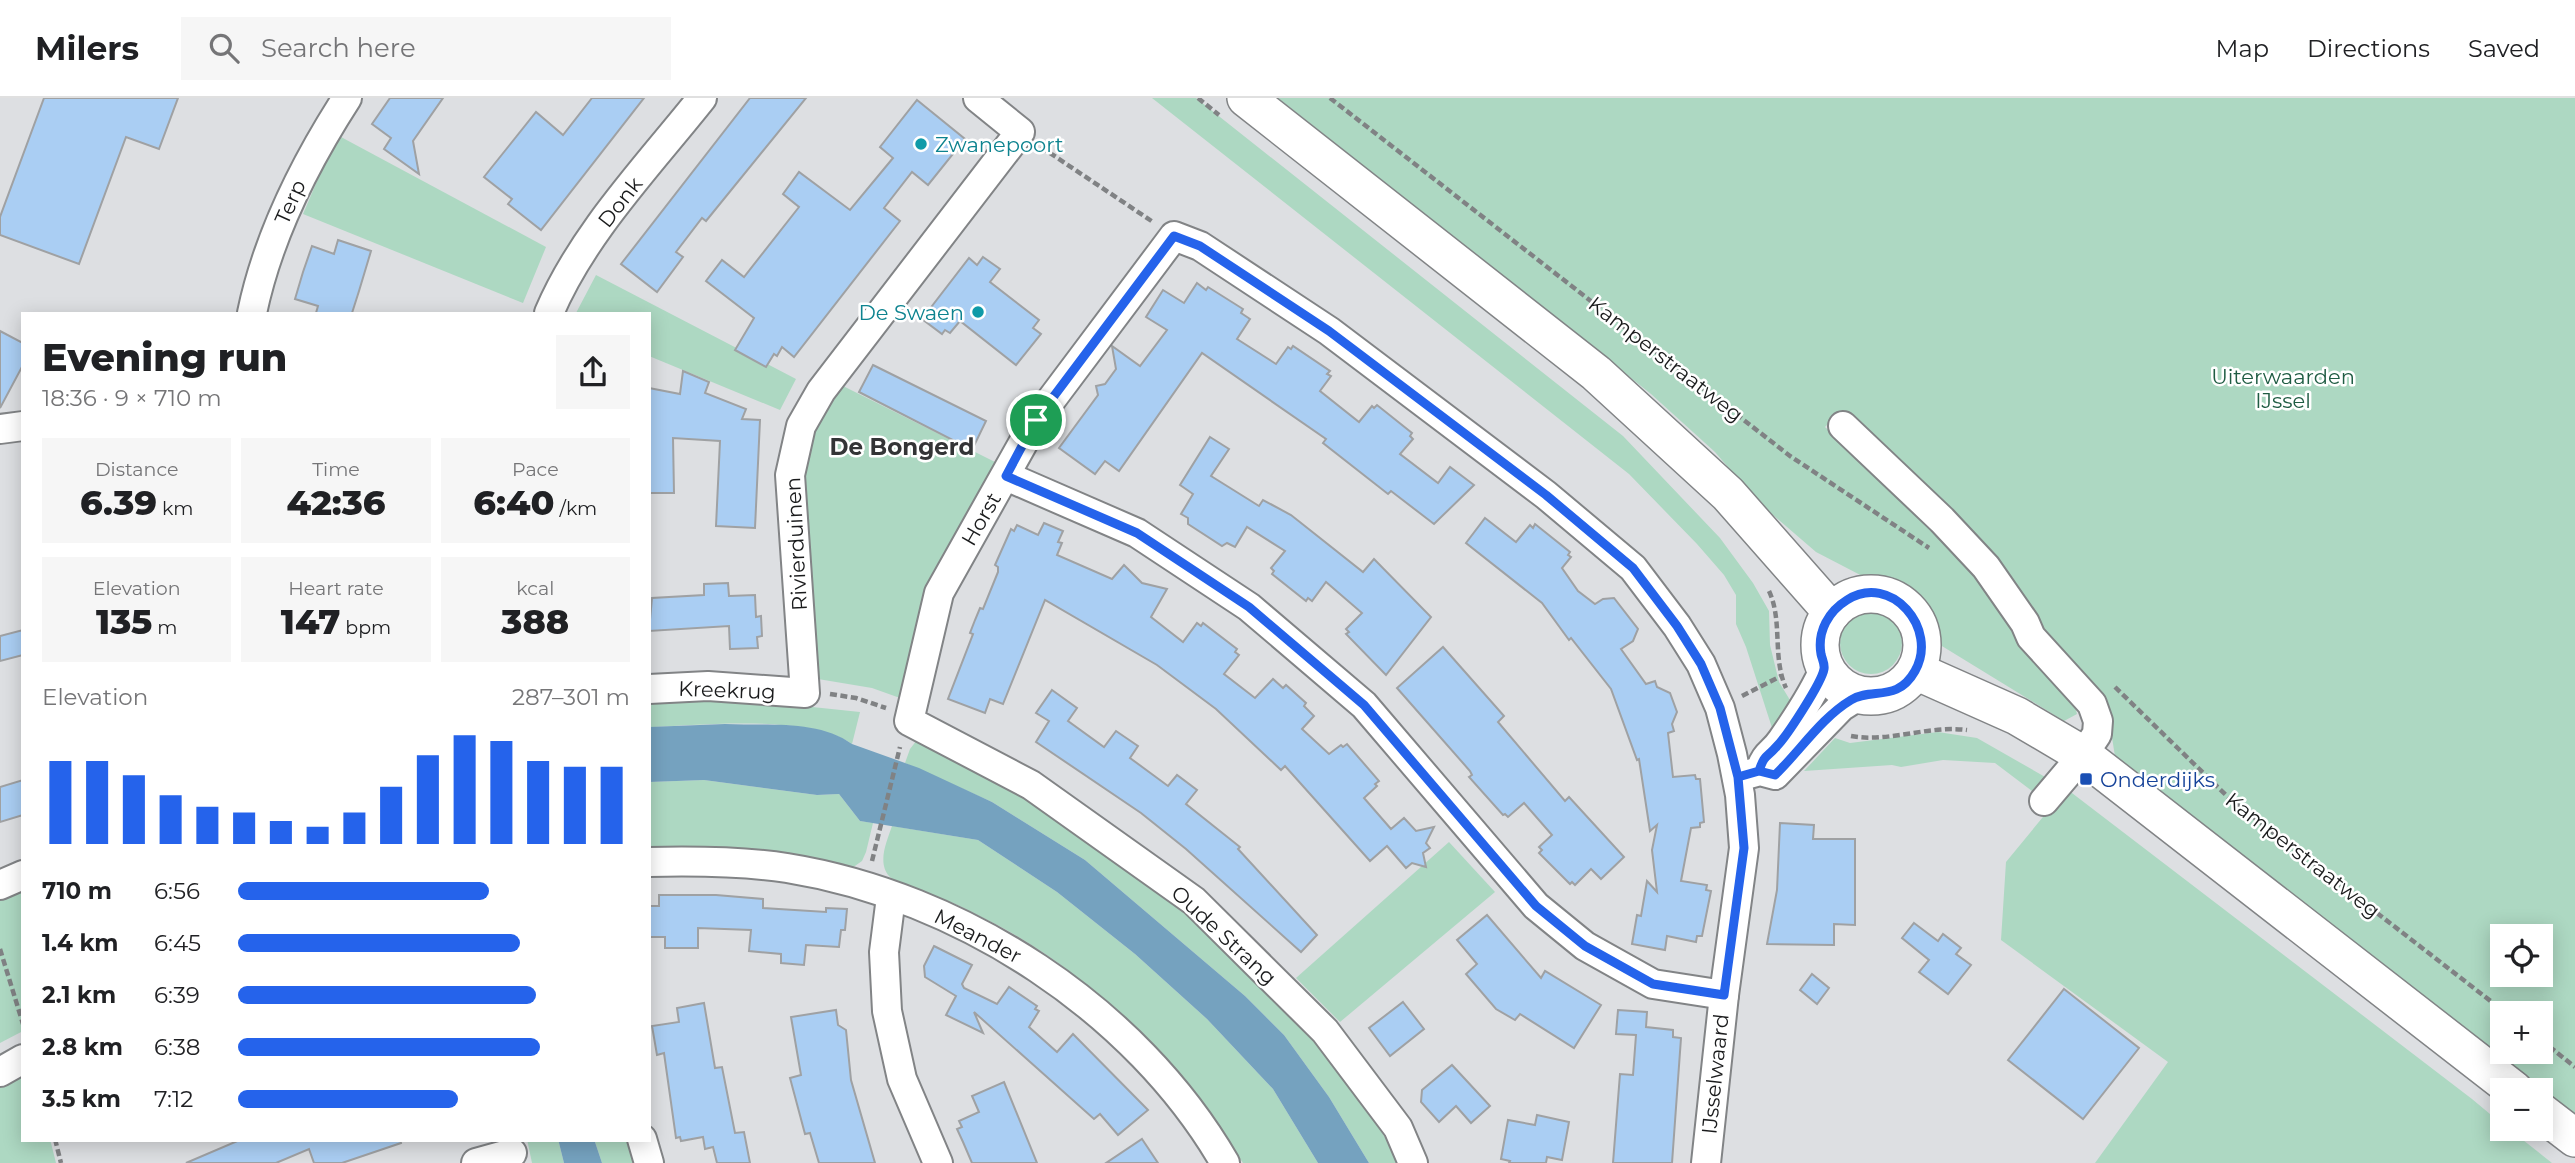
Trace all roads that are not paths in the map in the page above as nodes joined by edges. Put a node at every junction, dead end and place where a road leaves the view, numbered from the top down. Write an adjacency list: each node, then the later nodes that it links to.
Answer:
1 (347, 98): 6 (street, Terp)
2 (702, 98): 7 (street, Donk)
3 (978, 98): 16 (street, Rivierduinen)
4 (1238, 111): 12 (main road)
5 (1174, 236): 11 (street, Horst); 20 (street, IJsselwaard)
6 (253, 312)
7 (549, 312)
8 (21, 426): 10 (street)
9 (1843, 426): 19 (street)
10 (0, 429)
11 (1006, 476): 18 (street, Horst); 26 (street)
12 (1832, 612): 13 (main road); 14 (main road)
13 (1825, 667): 17 (main road); 20 (street)
14 (1916, 671): 17 (main road); 19 (main road)
15 (651, 689): 16 (street, Kreekrug)
16 (805, 693)
17 (1860, 695): 20 (street)
18 (909, 721): 38 (street, Oude Strang)
19 (2083, 755): 21 (street); 29 (main road)
20 (1749, 774): 26 (street, IJsselwaard)
21 (2045, 800)
22 (651, 862): 25 (street, Meander)
23 (21, 876): 24 (street)
24 (0, 885)
25 (891, 897): 36 (street); 37 (street, Meander)
26 (1724, 995): 39 (street, IJsselwaard)
27 (21, 1060): 28 (street)
28 (0, 1072)
29 (2499, 1078)
30 (2553, 1121): 31 (main road)
31 (2575, 1138)
32 (643, 1142): 35 (street)
33 (512, 1152): 34 (street)
34 (476, 1163)
35 (649, 1163)
36 (938, 1163)
37 (1226, 1163)
38 (1413, 1163)
39 (1706, 1163)

